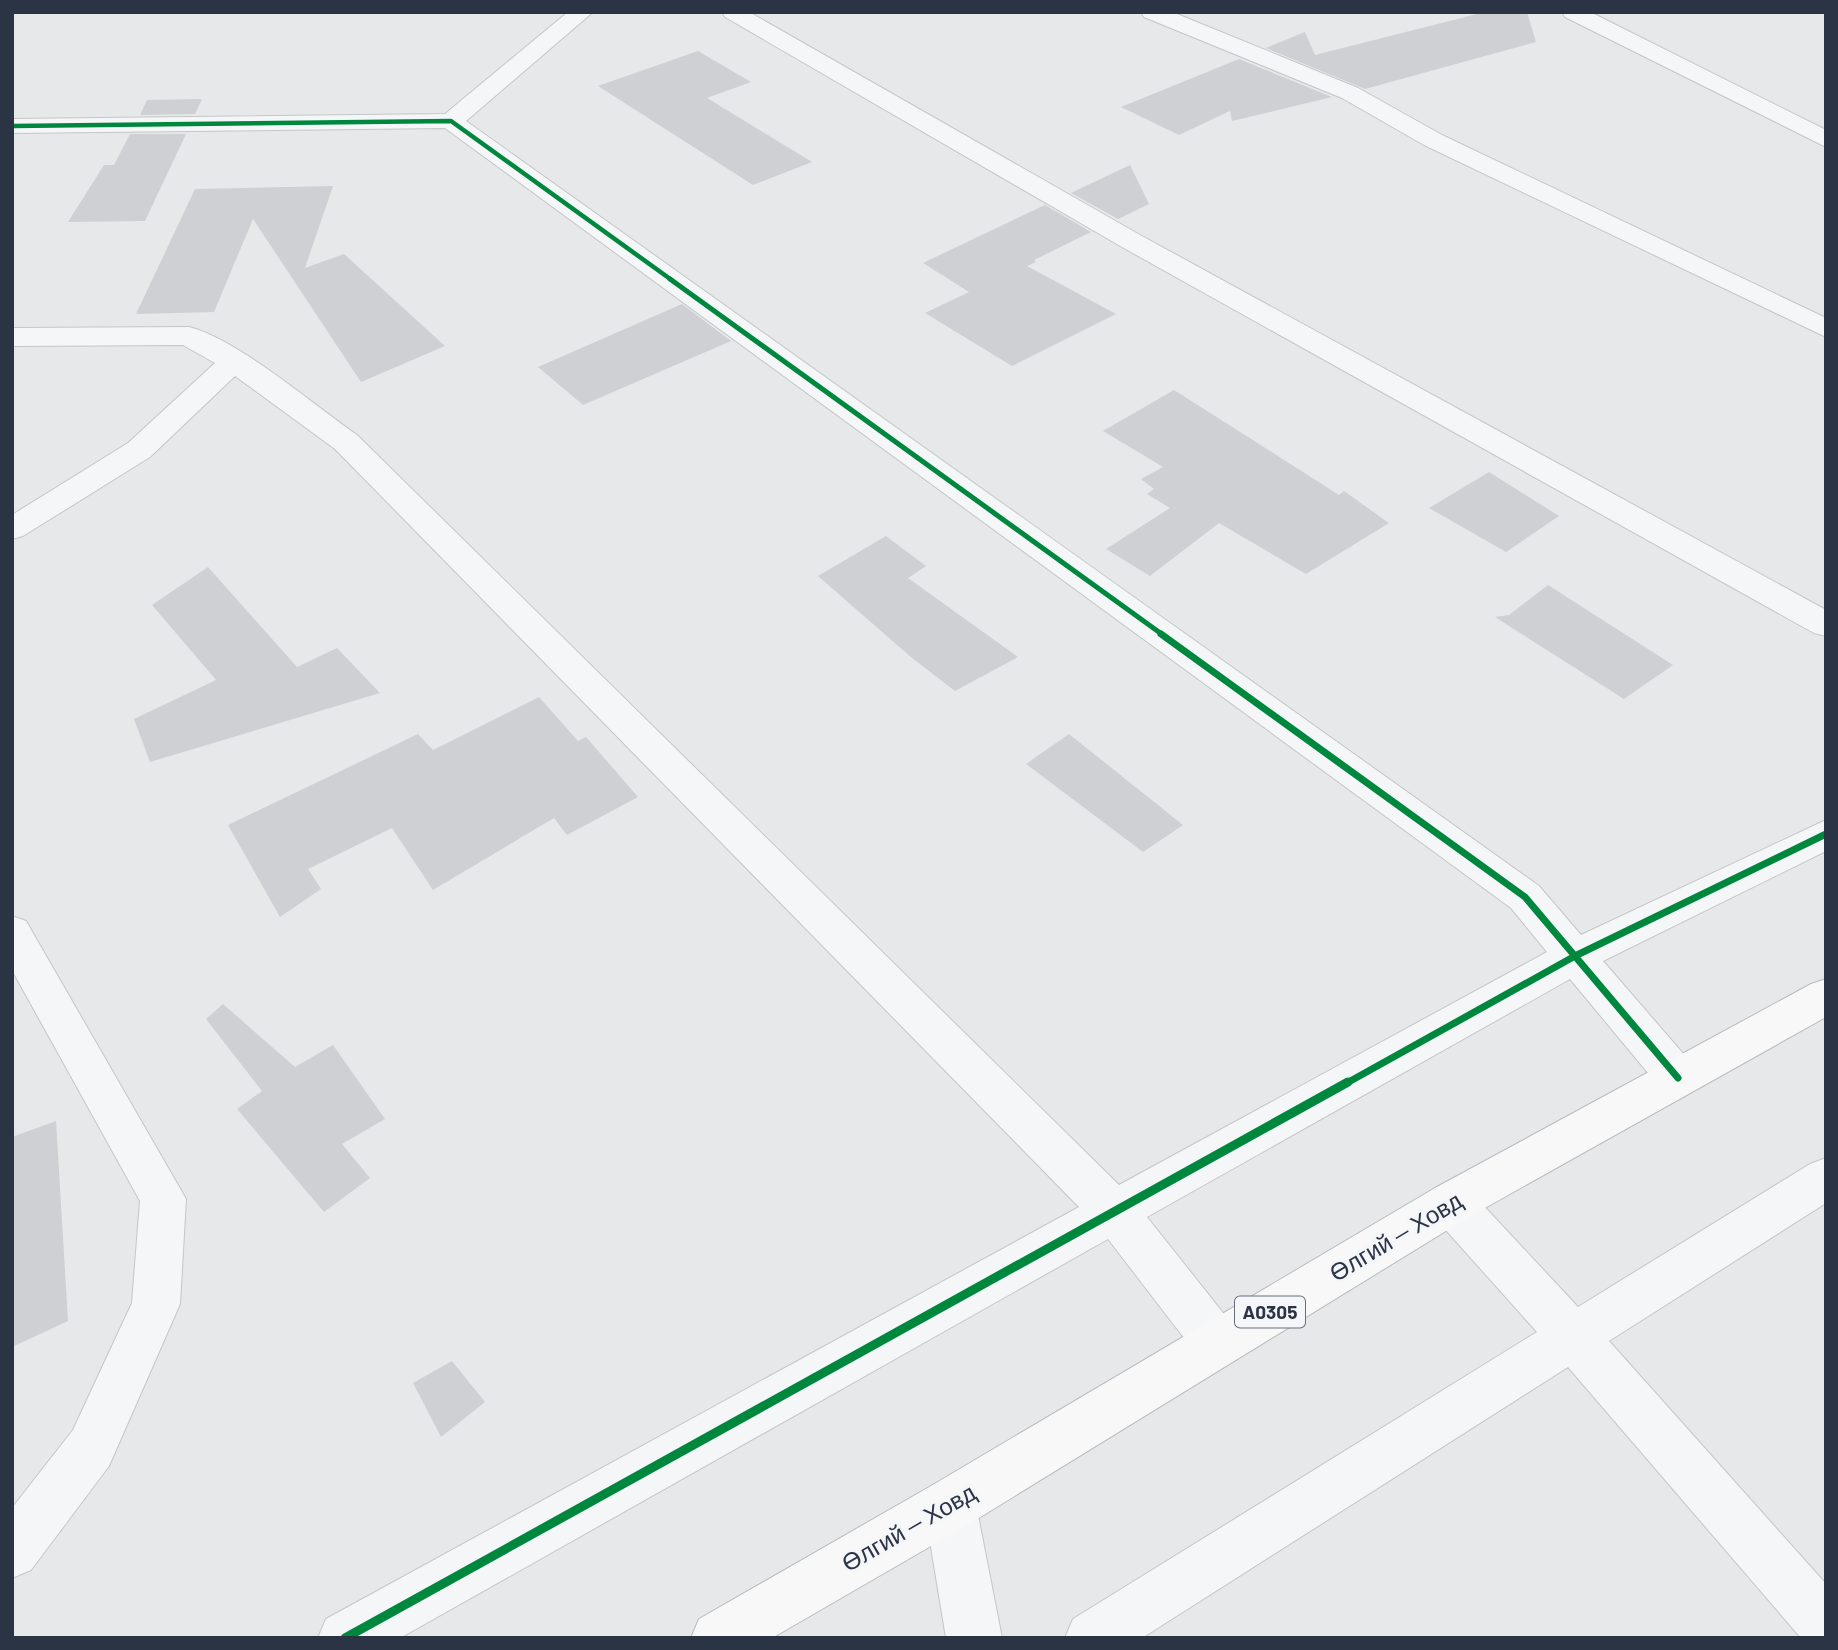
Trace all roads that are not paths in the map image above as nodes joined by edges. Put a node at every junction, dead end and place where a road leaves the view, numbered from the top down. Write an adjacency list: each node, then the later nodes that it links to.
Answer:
1 (582, 12): 5 (street)
2 (733, 12): 12 (street)
3 (1573, 12): 7 (street)
4 (1165, 15): 8 (street)
5 (451, 121): 6 (street); 15 (street)
6 (12, 126)
7 (1826, 140)
8 (1826, 329)
9 (12, 337): 10 (street)
10 (234, 361): 11 (street); 20 (street)
11 (12, 529)
12 (1826, 625)
13 (1826, 834): 15 (street)
14 (12, 932): 24 (street)
15 (1575, 956): 17 (street); 20 (street)
16 (1826, 996): 17 (highway, Өлгий — Ховд / A0305)
17 (1678, 1077): 19 (highway, Өлгий — Ховд / A0305)
18 (1826, 1178): 21 (street)
19 (1451, 1203): 21 (street); 22 (highway, Өлгий — Ховд / A0305)
20 (1114, 1212): 22 (street); 26 (street)
21 (1575, 1338): 25 (street); 29 (street)
22 (1218, 1344): 23 (highway, Өлгий — Ховд / A0305)
23 (950, 1505): 27 (highway, Өлгий — Ховд / A0305); 28 (street)
24 (12, 1550)
25 (1826, 1625)
26 (345, 1638)
27 (718, 1638)
28 (974, 1638)
29 (1092, 1638)

